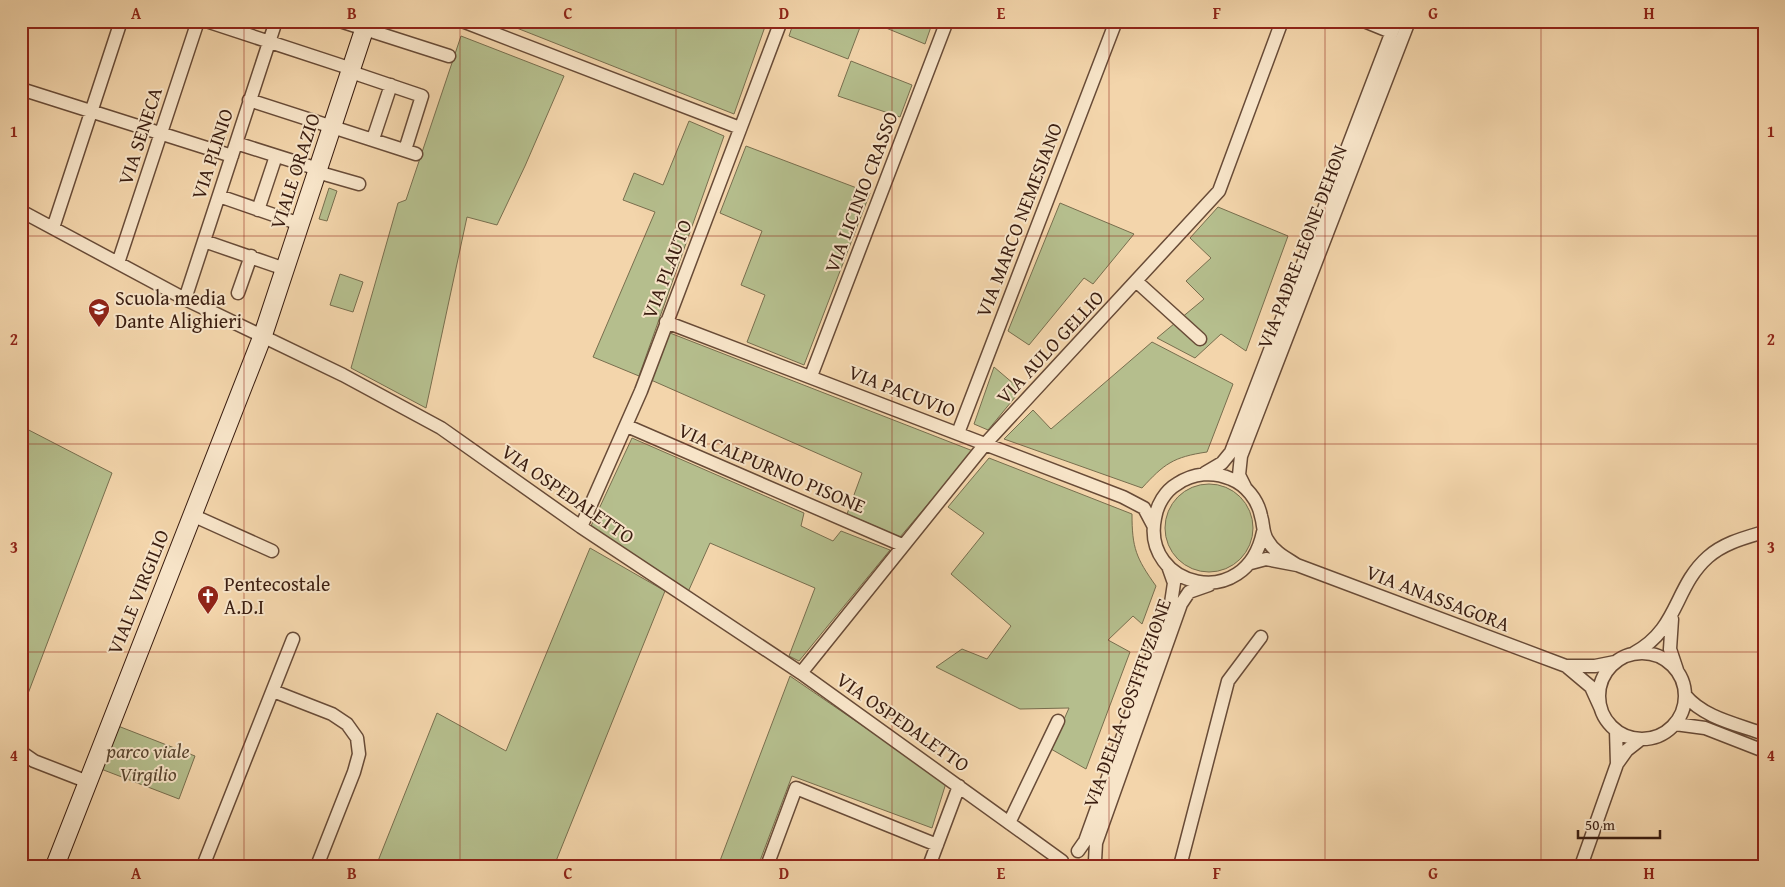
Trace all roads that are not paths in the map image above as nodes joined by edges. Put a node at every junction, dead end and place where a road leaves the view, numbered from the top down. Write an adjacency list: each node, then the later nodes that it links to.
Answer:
1 (121, 21): 21 (street)
2 (198, 21): 24 (street, VIA SENECA)
3 (206, 21): 15 (street)
4 (276, 21): 15 (street, VIA PLINIO)
5 (340, 21): 13 (street)
6 (462, 21): 23 (street)
7 (781, 21): 23 (street, VIA PLAUTO)
8 (947, 21): 46 (street, VIA LICINIO CRASSO)
9 (1116, 21): 48 (street, VIA MARCO NEMESIANO)
10 (1282, 21): 40 (street, VIA AULO GELLIO)
11 (1364, 21): 14 (street)
12 (1410, 21): 52 (street, VIA PADRE LEONE DEHON)
13 (366, 25): 16 (street); 17 (street, VIALE ORAZIO)
14 (1394, 27): 50 (street, VIA PADRE LEONE DEHON)
15 (269, 42): 17 (street); 20 (street, VIA PLINIO)
16 (449, 56)
17 (351, 70): 18 (street); 22 (street, VIALE ORAZIO)
18 (391, 85): 25 (street); 25 (street)
19 (21, 88): 21 (street)
20 (249, 100): 22 (street); 26 (street, VIA PLINIO)
21 (92, 111): 24 (street); 35 (street)
22 (332, 126): 25 (street); 29 (street, VIALE ORAZIO)
23 (740, 128): 43 (street, VIA PLAUTO)
24 (161, 133): 27 (street); 38 (street, VIA SENECA)
25 (373, 140)
26 (236, 143): 27 (street, VIA PLINIO); 28 (street)
27 (232, 156): 31 (street, VIA PLINIO)
28 (276, 156): 29 (street); 33 (street)
29 (318, 170): 30 (street); 34 (street, VIALE ORAZIO)
30 (359, 184)
31 (219, 196): 33 (street); 36 (street, VIA PLINIO)
32 (21, 210): 35 (street, VIA OSPEDALETTO)
33 (258, 210): 34 (street)
34 (300, 224): 39 (street, VIALE ORAZIO)
35 (53, 228): 38 (street, VIA OSPEDALETTO)
36 (204, 241): 37 (street); 42 (street, VIA PLINIO)
37 (251, 256): 39 (street); 41 (street)
38 (118, 263): 42 (street, VIA OSPEDALETTO)
39 (285, 269): 44 (street, VIALE ORAZIO)
40 (1136, 281): 45 (street); 49 (street, VIA AULO GELLIO)
41 (238, 293)
42 (185, 298): 44 (street, VIA OSPEDALETTO)
43 (666, 322): 46 (street, VIA PACUVIO); 47 (street, VIA PLAUTO)
44 (263, 334): 54 (street, VIALE VIRGILIO); 56 (street, VIA OSPEDALETTO)
45 (1200, 339)
46 (811, 376): 48 (street, VIA PACUVIO)
47 (627, 426): 56 (street, VIA PLAUTO); 59 (street, VIA CALPURNIO PISONE)
48 (958, 433): 49 (street, VIA PACUVIO)
49 (986, 444): 53 (street, VIA PACUVIO); 59 (street, VIA AULO GELLIO)
50 (1205, 474): 51 (street, VIA DELLA COSTITUZIONE); 52 (street, VIA DELLA COSTITUZIONE)
51 (1175, 485): 53 (street, VIA PACUVIO); 55 (street, VIA DELLA COSTITUZIONE)
52 (1244, 487): 57 (street, VIA DELLA COSTITUZIONE)
53 (1123, 497): 55 (street, VIA PACUVIO)
54 (192, 515): 60 (street); 85 (street, VIALE VIRGILIO)
55 (1153, 525): 63 (street, VIA DELLA COSTITUZIONE)
56 (581, 528): 72 (street, VIA OSPEDALETTO)
57 (1263, 532): 61 (street, VIA DELLA COSTITUZIONE); 62 (street, VIA ANASSAGORA)
58 (1764, 532): 65 (street)
59 (902, 545): 72 (street, VIA AULO GELLIO)
60 (272, 551)
61 (1251, 563): 62 (street, VIA ANASSAGORA); 64 (street, VIA DELLA COSTITUZIONE)
62 (1297, 565): 70 (street, VIA ANASSAGORA)
63 (1168, 566): 64 (street, VIA DELLA COSTITUZIONE); 89 (street, VIA DELLA COSTITUZIONE)
64 (1222, 582): 91 (street, VIA DELLA COSTITUZIONE)
65 (1674, 614): 68 (street); 71 (street)
66 (1261, 637): 97 (street)
67 (294, 639): 73 (street)
68 (1631, 655): 69 (street); 71 (street)
69 (1618, 661): 70 (street, VIA ANASSAGORA); 75 (street)
70 (1566, 666): 75 (street, VIA ANASSAGORA)
71 (1677, 672): 74 (street)
72 (801, 673): 86 (street, VIA OSPEDALETTO)
73 (273, 691): 93 (street); 94 (street)
74 (1685, 696): 77 (street); 79 (street)
75 (1601, 709): 78 (street)
76 (1058, 721): 87 (street)
77 (1675, 724): 80 (street); 81 (street)
78 (1616, 730): 80 (street); 84 (street)
79 (1764, 734)
80 (1640, 739): 84 (street)
81 (1764, 751)
82 (21, 752): 83 (street)
83 (28, 760): 85 (street)
84 (1617, 764): 98 (street)
85 (88, 782): 92 (street, VIALE VIRGILIO)
86 (959, 786): 87 (street, VIA OSPEDALETTO); 88 (street)
87 (1009, 823): 90 (street, VIA OSPEDALETTO)
88 (937, 845): 95 (street); 96 (street)
89 (1078, 851): 90 (street); 91 (street, VIA DELLA COSTITUZIONE)
90 (1061, 863)
91 (1096, 863)
92 (55, 866)
93 (204, 866)
94 (317, 866)
95 (767, 866)
96 (929, 866)
97 (1180, 866)
98 (1581, 866)

